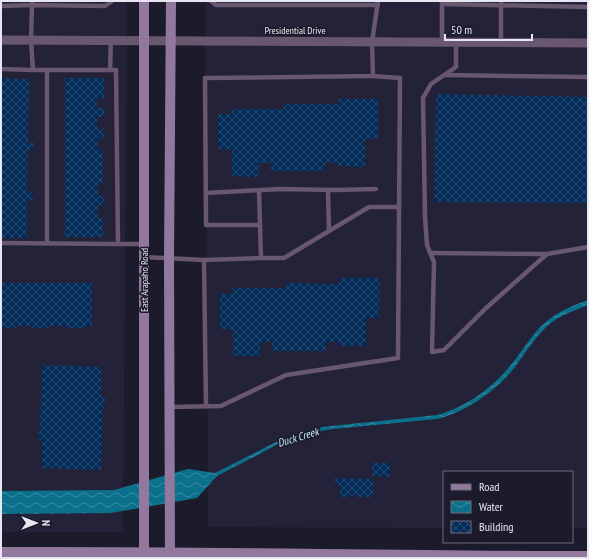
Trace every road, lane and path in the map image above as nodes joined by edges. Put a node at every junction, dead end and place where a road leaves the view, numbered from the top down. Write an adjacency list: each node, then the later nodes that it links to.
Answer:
1 (111, 1): 5 (lane)
2 (144, 1): 15 (main road, East Arapaho Road)
3 (171, 1): 14 (main road)
4 (211, 1): 6 (lane)
5 (32, 3): 9 (lane); 12 (lane)
6 (378, 3): 16 (lane)
7 (442, 3): 8 (lane); 17 (lane)
8 (501, 3): 10 (lane); 19 (lane)
9 (1, 6)
10 (588, 7)
11 (1, 40): 12 (street, Presidential Drive)
12 (31, 41): 13 (street, Presidential Drive); 22 (lane)
13 (111, 41): 15 (street, Presidential Drive); 24 (lane)
14 (171, 41): 15 (street, Presidential Drive); 16 (street, Presidential Drive); 43 (main road)
15 (144, 42): 38 (main road, East Arapaho Road)
16 (372, 42): 17 (street, Presidential Drive); 26 (lane)
17 (442, 42): 18 (street, Presidential Drive)
18 (456, 42): 19 (street, Presidential Drive); 25 (lane)
19 (501, 42): 20 (street, Presidential Drive)
20 (588, 43)
21 (1, 70): 22 (lane)
22 (33, 70): 23 (lane)
23 (47, 70): 24 (lane); 36 (lane)
24 (110, 70): 37 (lane)
25 (445, 75): 27 (lane); 40 (lane)
26 (373, 76): 31 (lane); 32 (lane)
27 (588, 77)
28 (376, 189): 30 (lane)
29 (259, 190): 30 (lane); 31 (lane); 33 (lane)
30 (328, 190): 34 (lane)
31 (206, 193): 33 (lane)
32 (399, 207): 34 (lane); 46 (lane)
33 (260, 225): 44 (lane)
34 (330, 231): 44 (lane)
35 (1, 243): 36 (lane)
36 (47, 243): 37 (lane)
37 (118, 244): 38 (lane)
38 (144, 244): 42 (main road, East Arapaho Road)
39 (588, 247): 41 (lane)
40 (430, 253): 41 (lane); 41 (lane)
41 (547, 254)
42 (144, 256): 43 (lane); 49 (main road, East Arapaho Road)
43 (169, 257): 45 (lane); 47 (main road)
44 (261, 258): 45 (lane)
45 (204, 260): 46 (lane)
46 (206, 406): 47 (lane)
47 (170, 407): 50 (main road)
48 (1, 552): 49 (main road)
49 (144, 555): 50 (main road)
50 (170, 555): 51 (main road)
51 (394, 556): 53 (main road)
52 (588, 556): 53 (main road)
53 (416, 557)

